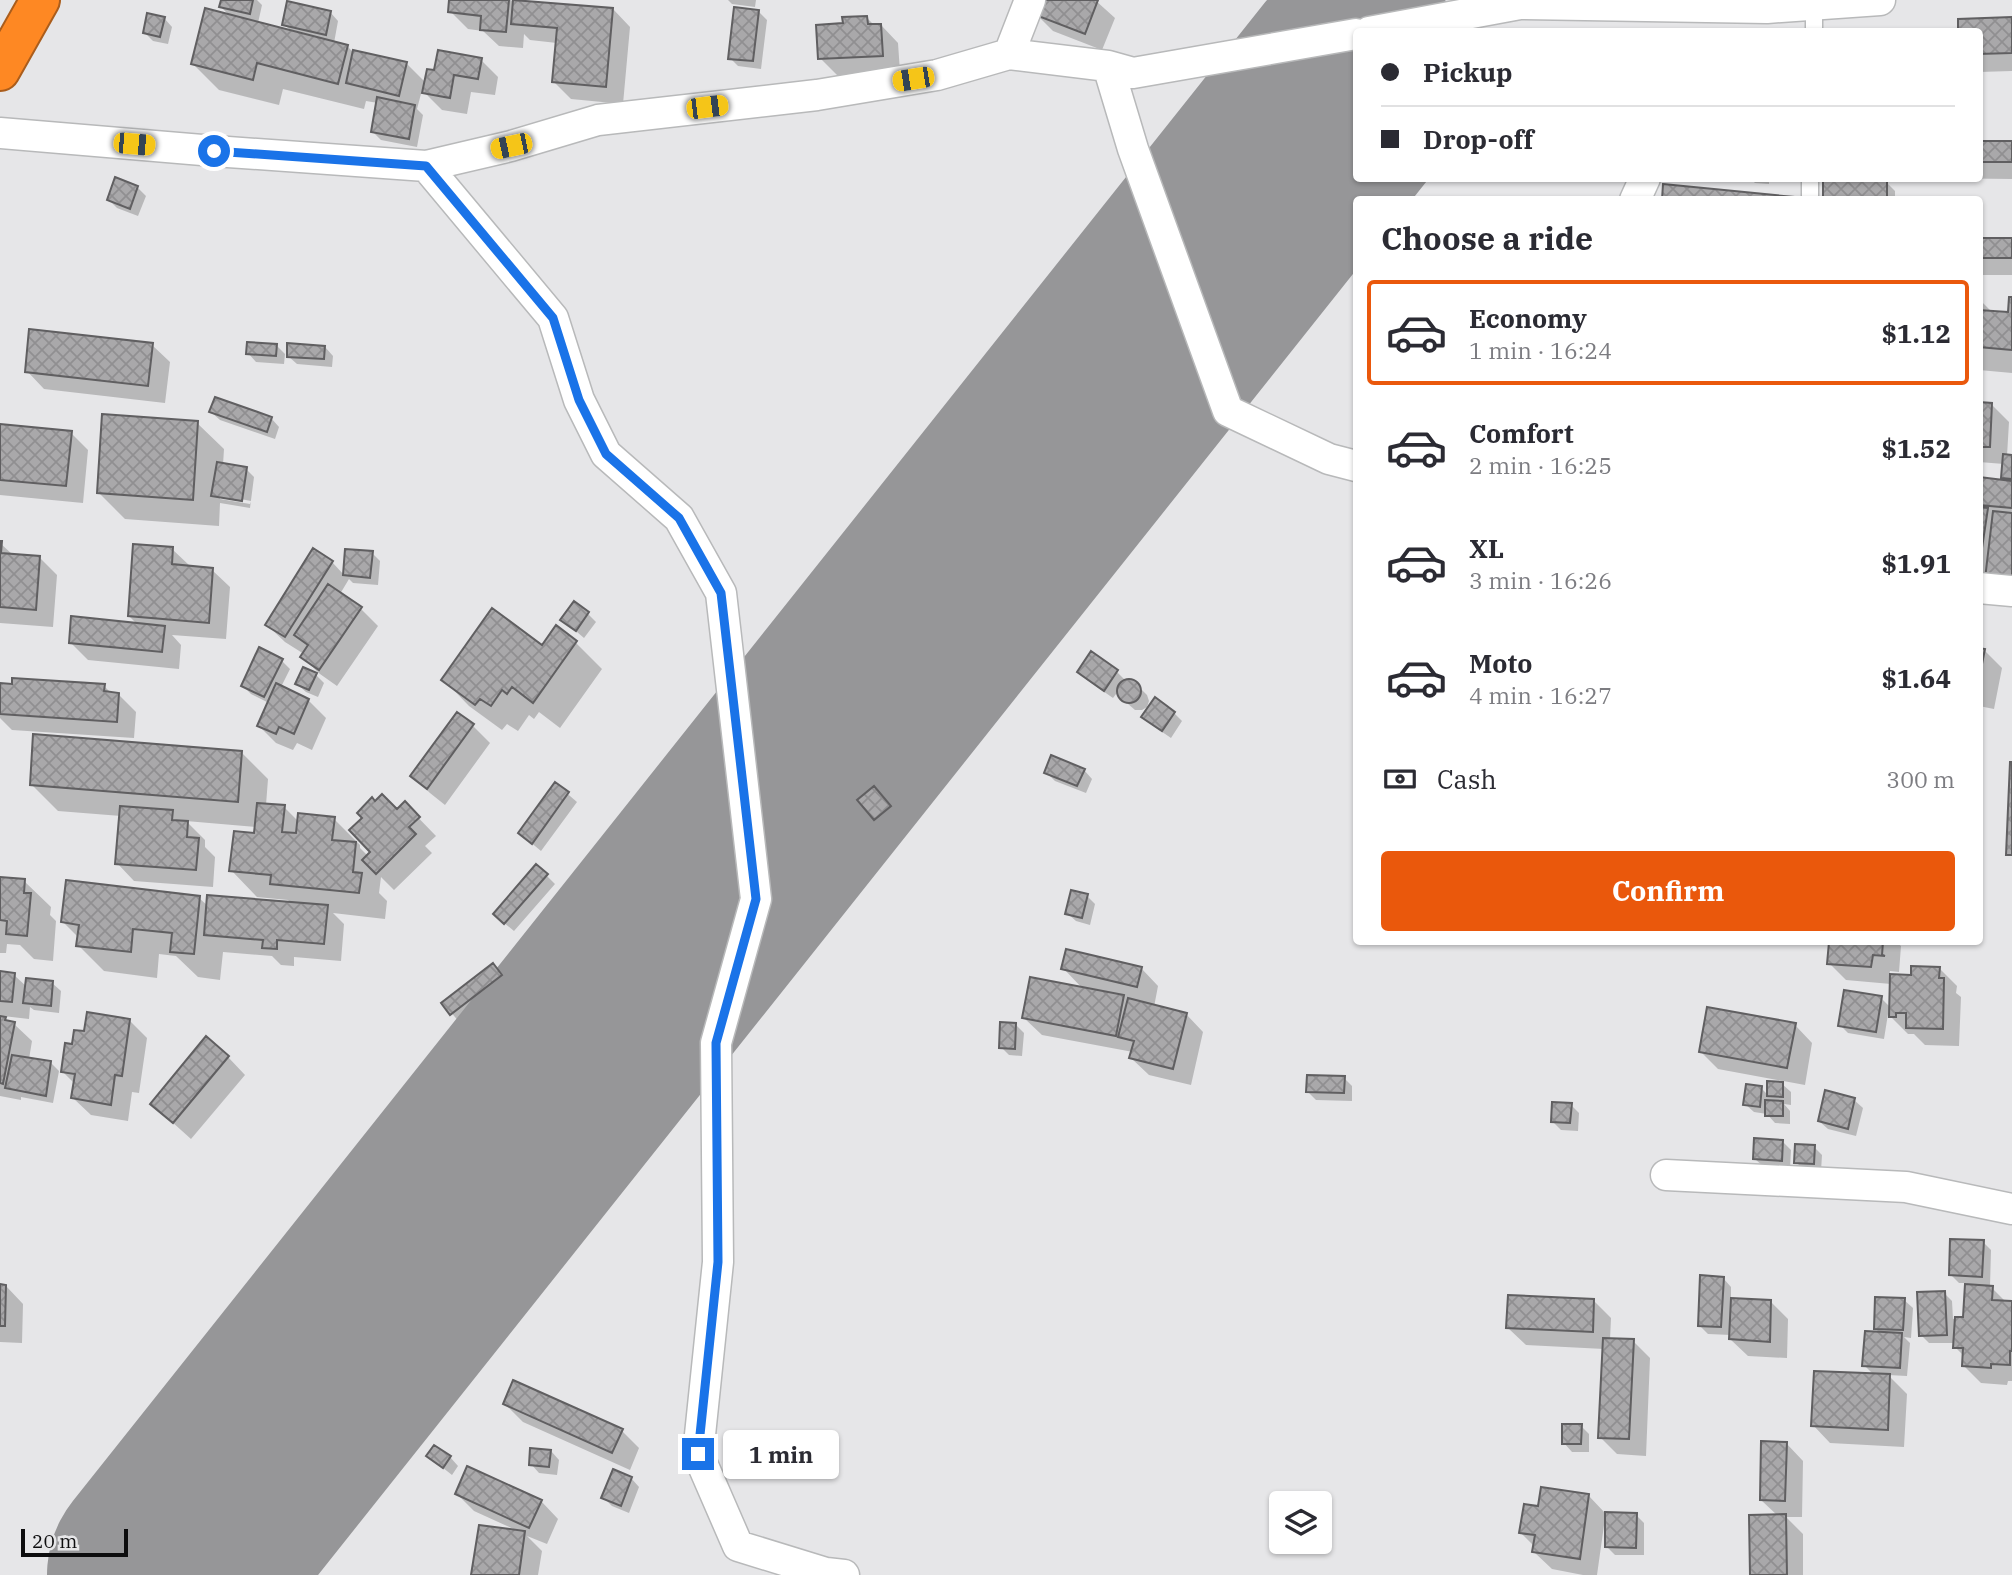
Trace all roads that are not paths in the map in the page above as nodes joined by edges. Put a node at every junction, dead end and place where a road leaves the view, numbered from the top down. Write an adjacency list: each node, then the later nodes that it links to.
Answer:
1 (40, 0): 11 (highway)
2 (1030, 0): 9 (street)
3 (1880, 0): 5 (street)
4 (1402, 13): 6 (street); 7 (street)
5 (1814, 18): 6 (street)
6 (1712, 20)
7 (1376, 28)
8 (1353, 35): 10 (street)
9 (1009, 54): 10 (street); 13 (street)
10 (1108, 65): 14 (street)
11 (0, 71)
12 (0, 133): 13 (street)
13 (426, 166): 19 (street)
14 (1353, 465)
15 (1983, 588): 16 (street)
16 (2012, 591)
17 (1666, 1175): 18 (street)
18 (2012, 1209)
19 (844, 1575)

